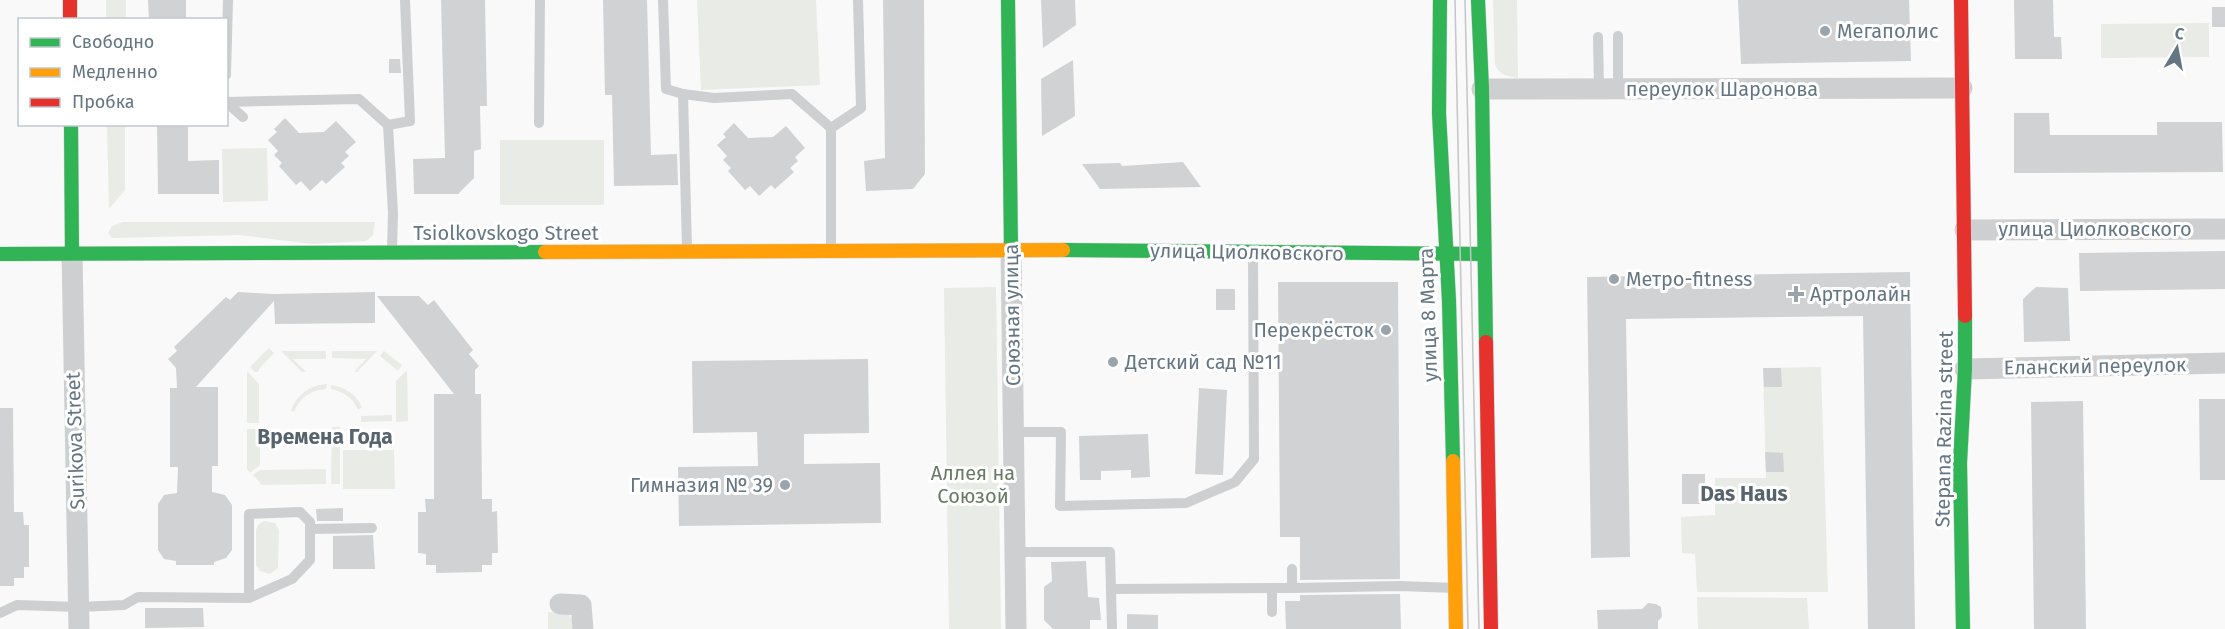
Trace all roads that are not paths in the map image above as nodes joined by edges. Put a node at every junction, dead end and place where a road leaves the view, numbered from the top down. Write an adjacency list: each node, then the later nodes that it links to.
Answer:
1 (70, 0): 12 (street)
2 (228, 0): 13 (lane)
3 (405, 0): 25 (lane)
4 (540, 0): 24 (lane)
5 (663, 0): 20 (lane)
6 (858, 0): 27 (lane)
7 (1008, 0): 30 (street, Союзная улица)
8 (1440, 0): 37 (street, улица 8 Марта)
9 (1478, 0): 14 (street)
10 (1484, 0): 14 (lane)
11 (1961, 0): 17 (street, Stepana Razina street)
12 (70, 18)
13 (228, 18)
14 (1479, 26): 18 (street)
15 (1618, 36): 19 (lane)
16 (1598, 37): 19 (lane)
17 (1962, 88): 19 (street, переулок Шаронова); 29 (street, Stepana Razina street)
18 (1482, 89): 19 (street, переулок Шаронова); 38 (street)
19 (1608, 90)
20 (684, 94): 27 (lane); 32 (lane)
21 (228, 102): 25 (lane)
22 (228, 104): 23 (lane)
23 (243, 117)
24 (539, 123)
25 (388, 125): 35 (lane)
26 (71, 126): 34 (street)
27 (831, 128): 31 (lane)
28 (2225, 229): 29 (street, улица Циолковского)
29 (1965, 230): 40 (street, Stepana Razina street)
30 (1011, 249): 31 (street, Tsiolkovskogo Street); 33 (street, улица Циолковского); 41 (street, Союзная улица)
31 (831, 250): 32 (street, Tsiolkovskogo Street)
32 (687, 252): 35 (street, Tsiolkovskogo Street)
33 (1253, 252): 37 (street, улица Циолковского); 41 (lane)
34 (72, 253): 35 (street, Tsiolkovskogo Street); 36 (street, Tsiolkovskogo Street); 52 (street, Surikova Street)
35 (392, 253)
36 (0, 254)
37 (1446, 255): 38 (street, улица Циолковского); 48 (street, улица 8 Марта)
38 (1483, 255): 60 (street)
39 (2225, 363): 40 (street, Еланский переулок)
40 (1965, 369): 61 (street, Stepana Razina street)
41 (1014, 432): 44 (street, Союзная улица)
42 (372, 528): 43 (lane)
43 (310, 529): 50 (lane); 50 (lane)
44 (1015, 552): 49 (lane); 57 (street, Союзная улица)
45 (1292, 569): 47 (lane)
46 (1272, 588): 47 (lane); 49 (lane); 53 (lane)
47 (1292, 588): 48 (lane)
48 (1455, 588): 59 (street, улица 8 Марта)
49 (1111, 589): 58 (lane)
50 (249, 598): 52 (lane)
51 (560, 604): 56 (street)
52 (79, 607): 54 (lane); 55 (street, Surikova Street)
53 (1272, 612)
54 (0, 613)
55 (80, 629)
56 (583, 629)
57 (1016, 629)
58 (1112, 629)
59 (1456, 629)
60 (1491, 629)
61 (1963, 629)

